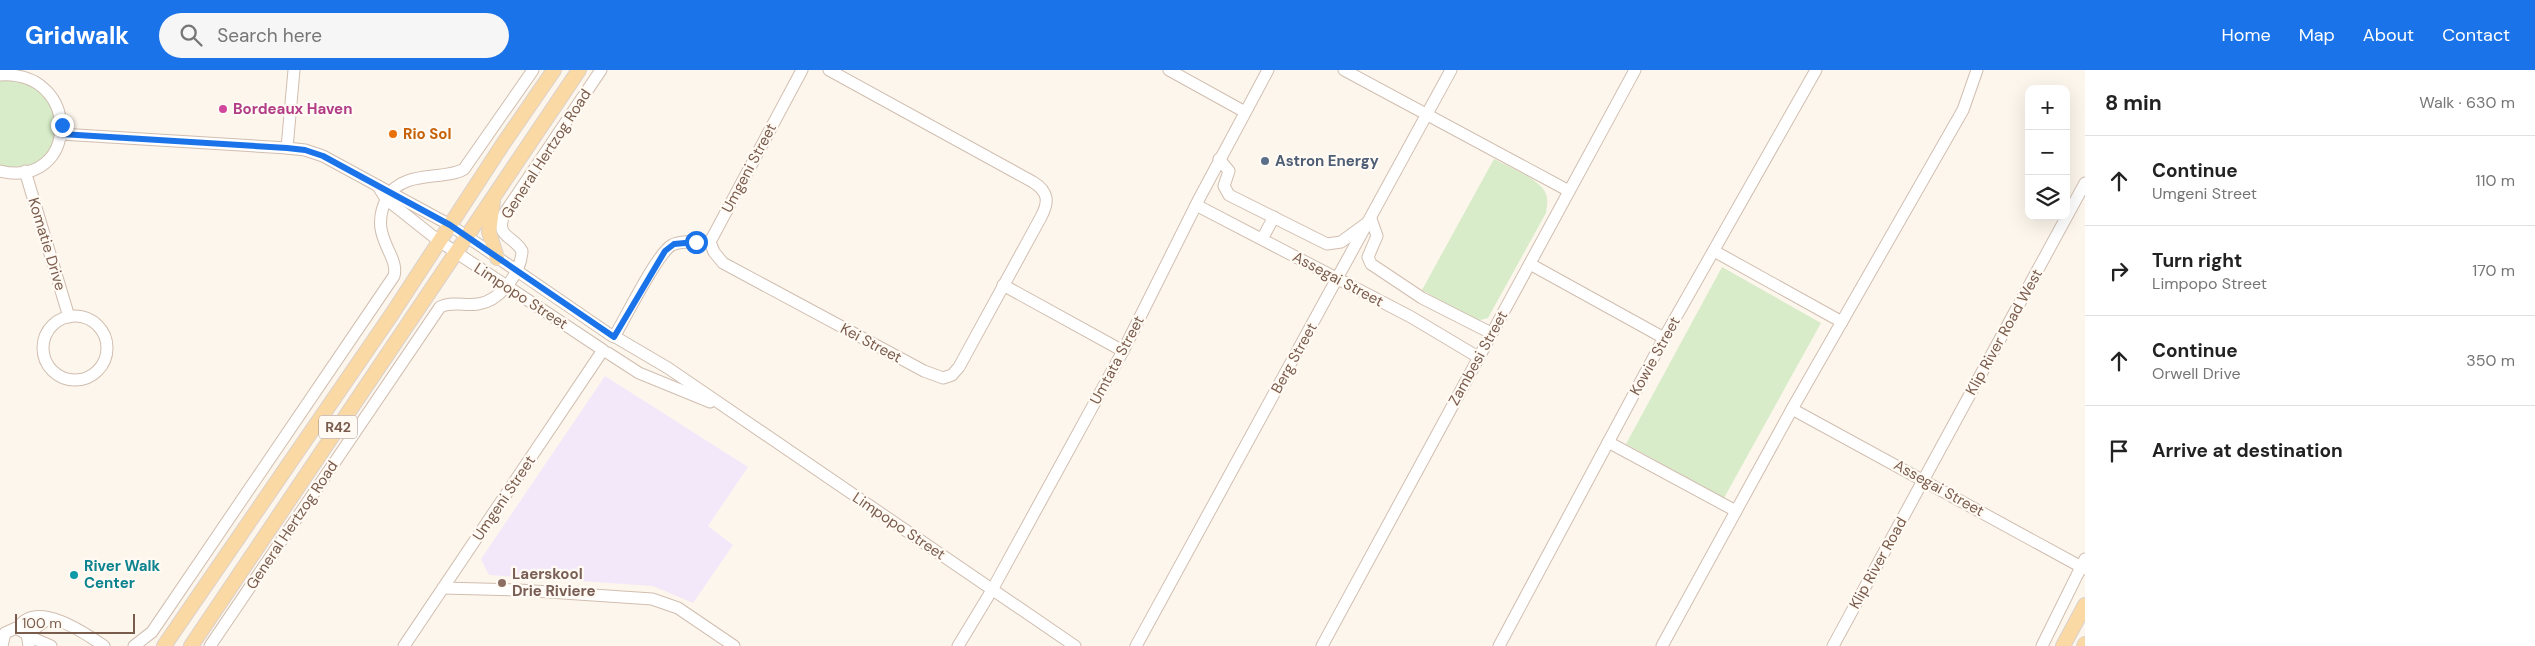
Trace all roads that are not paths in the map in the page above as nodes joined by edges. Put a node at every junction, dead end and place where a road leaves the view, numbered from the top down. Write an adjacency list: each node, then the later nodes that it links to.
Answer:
1 (294, 70): 20 (street)
2 (533, 70): 26 (street)
3 (554, 70): 31 (main road, R42)
4 (579, 70): 27 (main road, General Hertzog Road / R42)
5 (601, 70): 40 (street, General Hertzog Road)
6 (802, 70): 35 (street, Umgeni Street)
7 (829, 70): 42 (street, Kei Street)
8 (1169, 70): 17 (street)
9 (1268, 70): 17 (street, Umtata Street)
10 (1344, 70): 18 (street)
11 (1451, 70): 18 (street, Berg Street)
12 (1635, 70): 25 (street, Zambesi Street)
13 (1816, 70): 36 (street, Kowie Street)
14 (1977, 70): 47 (street)
15 (19, 72): 16 (street); 19 (street)
16 (0, 75)
17 (1245, 112): 21 (street, Umtata Street)
18 (1426, 115): 25 (street); 30 (street, Berg Street)
19 (61, 134): 20 (street); 23 (street)
20 (287, 148): 26 (street)
21 (1219, 159): 28 (street, Umtata Street); 29 (street, Assegai Street)
22 (0, 171): 23 (street)
23 (25, 171): 45 (street, Komatie Drive)
24 (2085, 183): 57 (street, Klip River Road West)
25 (1569, 191): 39 (street, Zambesi Street)
26 (389, 195): 31 (street, Limpopo Street); 34 (street, Limpopo Street); 67 (street)
27 (494, 195): 32 (main road, General Hertzog Road / R42); 38 (main road)
28 (1196, 205): 33 (street, Assegai Street); 51 (street, Umtata Street)
29 (1274, 216): 30 (street, Assegai Street); 33 (street)
30 (1370, 220): 41 (street, Berg Street); 44 (street, Assegai Street)
31 (450, 225): 32 (street, Limpopo Street); 34 (main road, R42)
32 (466, 236): 37 (main road, General Hertzog Road / R42); 38 (street, Limpopo Street)
33 (1262, 239): 41 (street, Assegai Street)
34 (439, 241): 37 (street, Limpopo Street); 68 (main road, R42)
35 (710, 242): 42 (street, Kei Street); 49 (street)
36 (1714, 251): 47 (street); 50 (street, Kowie Street)
37 (455, 252): 43 (street, Limpopo Street); 69 (main road, General Hertzog Road / R42)
38 (497, 258): 40 (street, Limpopo Street)
39 (1530, 264): 48 (street, Zambesi Street); 50 (street)
40 (517, 270): 43 (street, General Hertzog Road); 49 (street, Limpopo Street)
41 (1338, 279): 46 (street, Assegai Street); 75 (street, Berg Street)
42 (1003, 285): 51 (street)
43 (506, 287): 52 (street, Limpopo Street); 70 (street, General Hertzog Road)
44 (1422, 298): 46 (street); 48 (street, Assegai Street)
45 (69, 317): 45 (street)
46 (1411, 317): 53 (street, Assegai Street)
47 (1842, 322): 55 (street)
48 (1491, 333): 53 (street, Zambesi Street)
49 (614, 337): 52 (street, Umgeni Street); 54 (street, Limpopo Street)
50 (1664, 338): 56 (street, Kowie Street)
51 (1122, 351): 61 (street, Umtata Street)
52 (605, 352): 54 (street, Limpopo Street); 60 (street, Umgeni Street)
53 (1478, 357): 76 (street, Zambesi Street)
54 (723, 406): 61 (street, Limpopo Street)
55 (1792, 409): 57 (street, Assegai Street); 58 (street)
56 (1608, 442): 58 (street); 77 (street, Kowie Street)
57 (1923, 480): 59 (street, Assegai Street); 79 (street, Klip River Road)
58 (1736, 512): 78 (street)
59 (2083, 564): 80 (street)
60 (443, 588): 71 (street, Umgeni Street); 72 (street)
61 (992, 590): 73 (street, Umtata Street); 74 (street, Limpopo Street)
62 (2085, 606): 81 (main road)
63 (26, 636): 64 (street); 65 (street); 66 (street)
64 (2, 638)
65 (51, 646)
66 (104, 646)
67 (134, 646)
68 (164, 646)
69 (191, 646)
70 (210, 646)
71 (404, 646)
72 (734, 646)
73 (958, 646)
74 (1075, 646)
75 (1136, 646)
76 (1322, 646)
77 (1499, 646)
78 (1662, 646)
79 (1833, 646)
80 (2042, 646)
81 (2063, 646)

